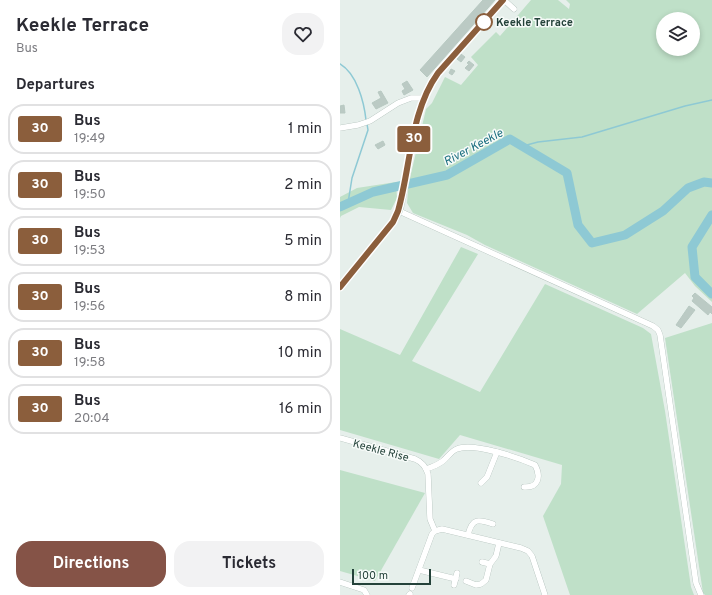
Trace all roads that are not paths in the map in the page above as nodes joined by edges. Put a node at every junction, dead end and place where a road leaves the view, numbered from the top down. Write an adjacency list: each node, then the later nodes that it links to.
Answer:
1 (503, 0): 2 (street); 3 (main road)
2 (514, 9)
3 (423, 98): 4 (street); 5 (main road)
4 (340, 128)
5 (398, 211): 6 (main road); 25 (street)
6 (340, 287)
7 (340, 438): 9 (street, Keekle Rise)
8 (497, 452): 9 (street); 10 (street); 11 (street)
9 (426, 469): 13 (street)
10 (482, 483)
11 (524, 487)
12 (493, 524): 14 (street)
13 (435, 531): 14 (street); 18 (street)
14 (468, 535): 15 (street)
15 (499, 543): 17 (street); 24 (street)
16 (482, 562): 17 (street)
17 (490, 564): 20 (street)
18 (419, 570): 19 (street); 22 (street)
19 (456, 579)
20 (466, 581)
21 (340, 582): 23 (street)
22 (412, 588)
23 (367, 595)
24 (545, 595)
25 (701, 595)

